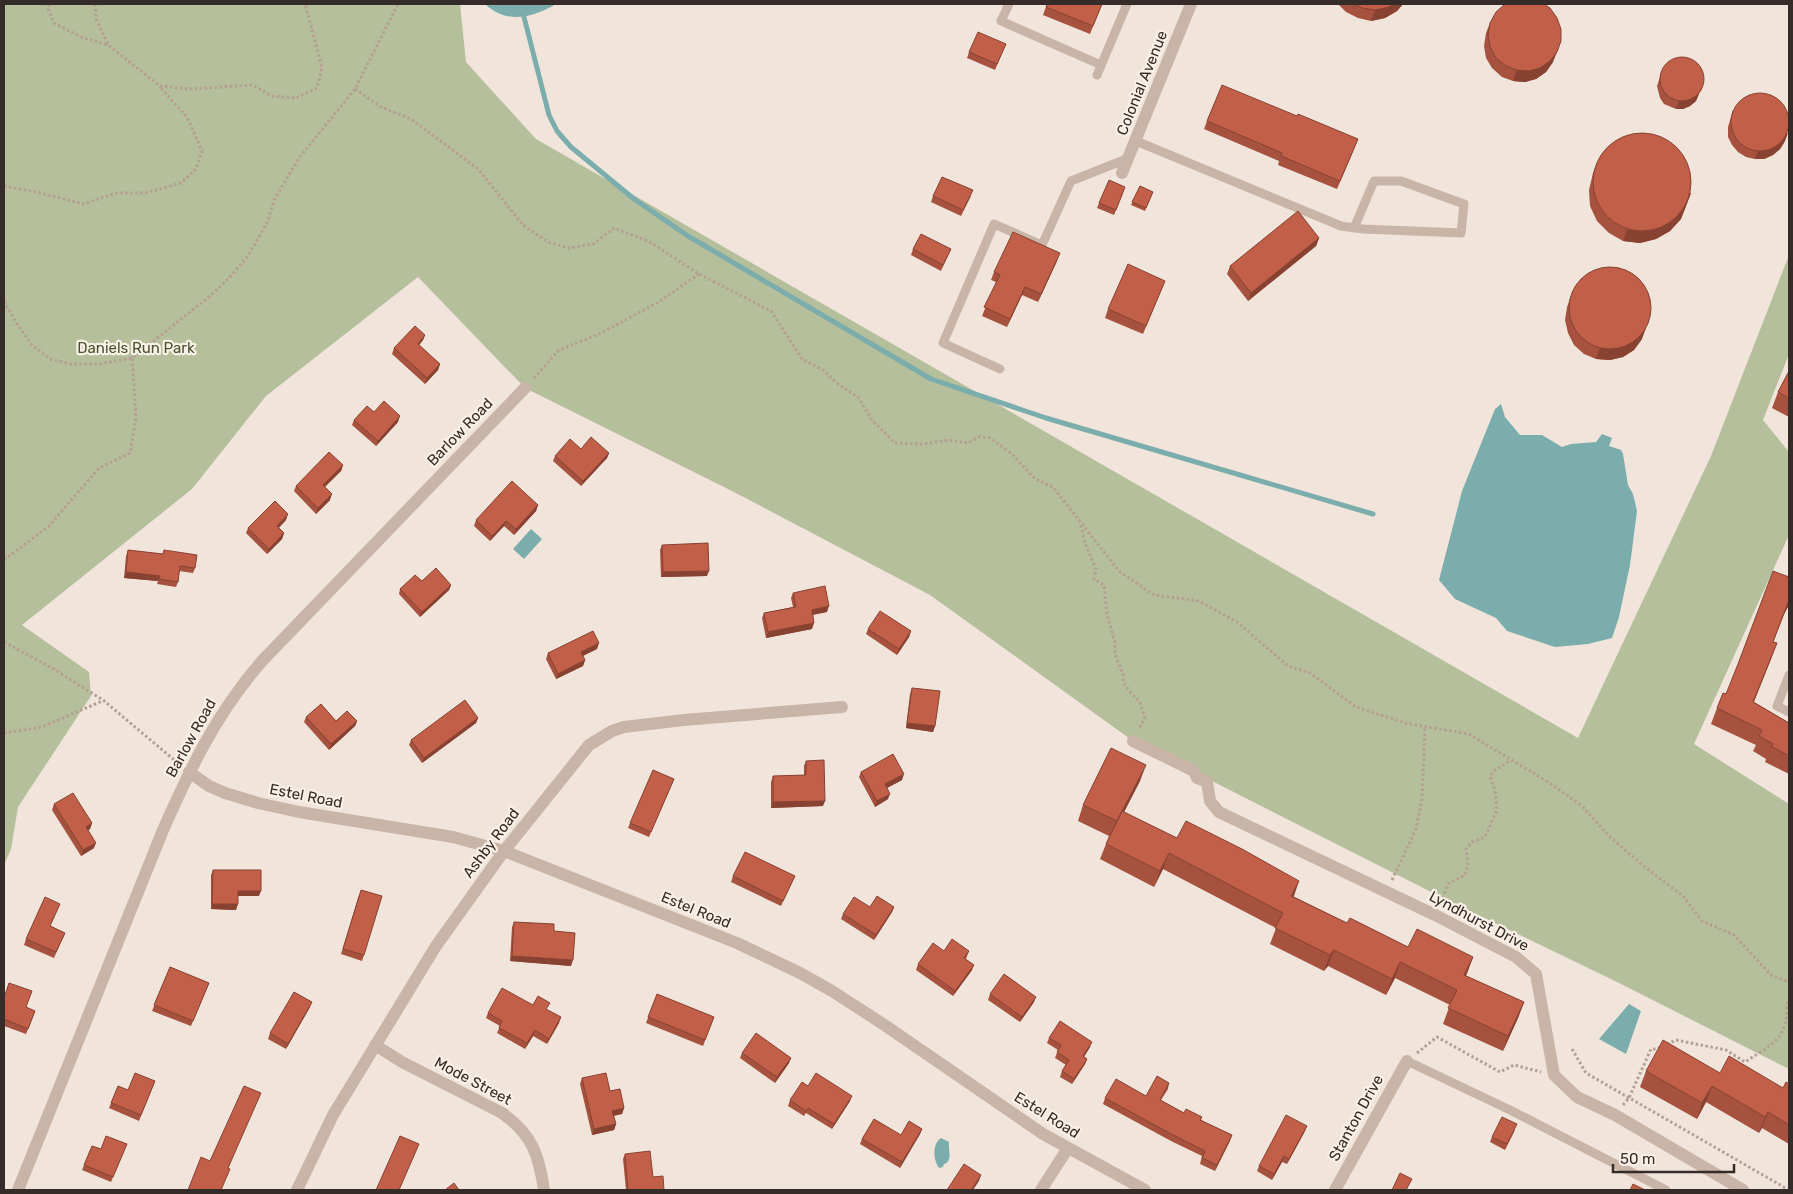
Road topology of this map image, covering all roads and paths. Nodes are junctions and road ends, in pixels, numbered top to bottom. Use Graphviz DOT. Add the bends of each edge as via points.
graph roads {
  1 [pos="48,4"];
  2 [pos="95,4"];
  3 [pos="305,4"];
  4 [pos="398,4"];
  5 [pos="1009,4"];
  6 [pos="1127,4"];
  7 [pos="1191,4"];
  8 [pos="108,45"];
  9 [pos="1101,65"];
  10 [pos="1097,75"];
  11 [pos="160,86"];
  12 [pos="355,89"];
  13 [pos="1136,140"];
  14 [pos="1129,158"];
  15 [pos="1122,174"];
  16 [pos="4,186"];
  17 [pos="1354,228"];
  18 [pos="699,274"];
  19 [pos="4,301"];
  20 [pos="132,358"];
  21 [pos="1000,369"];
  22 [pos="525,388"];
  23 [pos="1072,509"];
  24 [pos="4,560"];
  25 [pos="4,642"];
  26 [pos="1789,675"];
  27 [pos="103,700"];
  28 [pos="842,707"];
  29 [pos="1789,712"];
  30 [pos="1425,726"];
  31 [pos="4,733"];
  32 [pos="1133,741"];
  33 [pos="1510,760"];
  34 [pos="189,772"];
  35 [pos="504,851"];
  36 [pos="1386,892"];
  37 [pos="1437,916"];
  38 [pos="1789,982"];
  39 [pos="1789,1001"];
  40 [pos="375,1045"];
  41 [pos="1572,1049"];
  42 [pos="1406,1061"];
  43 [pos="1554,1075"];
  44 [pos="1629,1098"];
  45 [pos="1068,1148"];
  46 [pos="18,1190"];
  47 [pos="298,1190"];
  48 [pos="544,1190"];
  49 [pos="1041,1190"];
  50 [pos="1145,1190"];
  51 [pos="1335,1190"];
  52 [pos="1666,1190"];
  53 [pos="1743,1190"];
  54 [pos="1789,1190"];
  1 -- 8 [label="path" via="54,22 81,37"];
  2 -- 8 [label="path" via="96,19"];
  3 -- 11 [label="path" via="322,67 317,88 296,98 272,96 252,85 190,89"];
  4 -- 12 [label="path"];
  5 -- 9 [label="lane" via="1001,21"];
  6 -- 9 [label="lane"];
  7 -- 13 [label="street, Colonial Avenue"];
  8 -- 11 [label="path"];
  9 -- 10 [label="lane"];
  11 -- 16 [label="path" via="188,117 202,151 196,169 181,183 146,193 116,193 83,204"];
  12 -- 18 [label="path" via="381,107 411,118 478,169 523,225 548,242 569,248 593,244 614,228 650,242"];
  12 -- 20 [label="path" via="299,158 274,200 268,221 248,256 210,296"];
  13 -- 14 [label="street, Colonial Avenue"];
  13 -- 17 [label="lane" via="1341,226"];
  14 -- 15 [label="street, Colonial Avenue"];
  14 -- 21 [label="lane" via="1072,181 1042,244 994,224 943,343"];
  17 -- 17 [label="lane" via="1461,233 1464,204 1401,181 1374,181"];
  18 -- 22 [label="path" via="657,304 560,350"];
  18 -- 23 [label="path" via="771,311 802,359 823,370 858,397 872,420 895,443 923,444 948,440 968,443 979,437 990,438 1012,454 1035,479 1053,487"];
  19 -- 20 [label="path" via="30,344 50,358 71,364 99,364"];
  20 -- 24 [label="path" via="136,418 130,453 99,468 49,526"];
  22 -- 34 [label="street, Barlow Road" via="262,661 230,701"];
  23 -- 30 [label="path" via="1119,571 1154,595 1199,601 1237,622 1288,666 1310,673 1356,707"];
  23 -- 32 [label="path" via="1083,527 1085,543 1096,568 1094,579 1104,585 1107,614 1123,682 1140,702 1145,718"];
  25 -- 27 [label="path"];
  26 -- 29 [label="lane" via="1777,706"];
  27 -- 31 [label="path" via="42,727"];
  27 -- 34 [label="path"];
  28 -- 35 [label="street, Ashby Road" via="684,720 612,731 589,745 575,760"];
  30 -- 33 [label="path" via="1469,734"];
  30 -- 36 [label="path" via="1422,799 1416,829"];
  32 -- 36 [label="street, Lyndhurst Drive" via="1194,771 1206,782 1210,802 1219,812"];
  33 -- 37 [label="path" via="1490,776 1496,810 1485,837 1472,842 1466,849 1468,864 1465,875 1448,884"];
  33 -- 38 [label="path" via="1582,806 1608,835 1683,896 1702,921 1734,935 1771,975"];
  34 -- 35 [label="street, Estel Road" via="224,793 258,803 453,837"];
  34 -- 46 [label="street, Barlow Road"];
  35 -- 40 [label="street, Ashby Road" via="436,946"];
  35 -- 45 [label="street, Estel Road" via="737,943 800,972 883,1024 1042,1134"];
  36 -- 37 [label="street, Lyndhurst Drive"];
  37 -- 43 [label="street, Lyndhurst Drive" via="1516,957 1536,974"];
  39 -- 44 [label="path" via="1786,1024 1777,1041 1745,1062 1726,1050 1676,1040 1651,1049"];
  40 -- 47 [label="street, Ashby Road" via="333,1115"];
  40 -- 48 [label="street, Mode Street" via="516,1123 537,1155"];
  41 -- 44 [label="path" via="1586,1074"];
  42 -- 43 [label="path" via="1437,1037 1500,1072 1514,1066"];
  42 -- 51 [label="street, Stanton Drive"];
  42 -- 52 [label="lane"];
  43 -- 53 [label="street" via="1576,1097 1615,1115"];
  44 -- 54 [label="path"];
  45 -- 49 [label="street"];
  45 -- 50 [label="street, Estel Road"];
}
